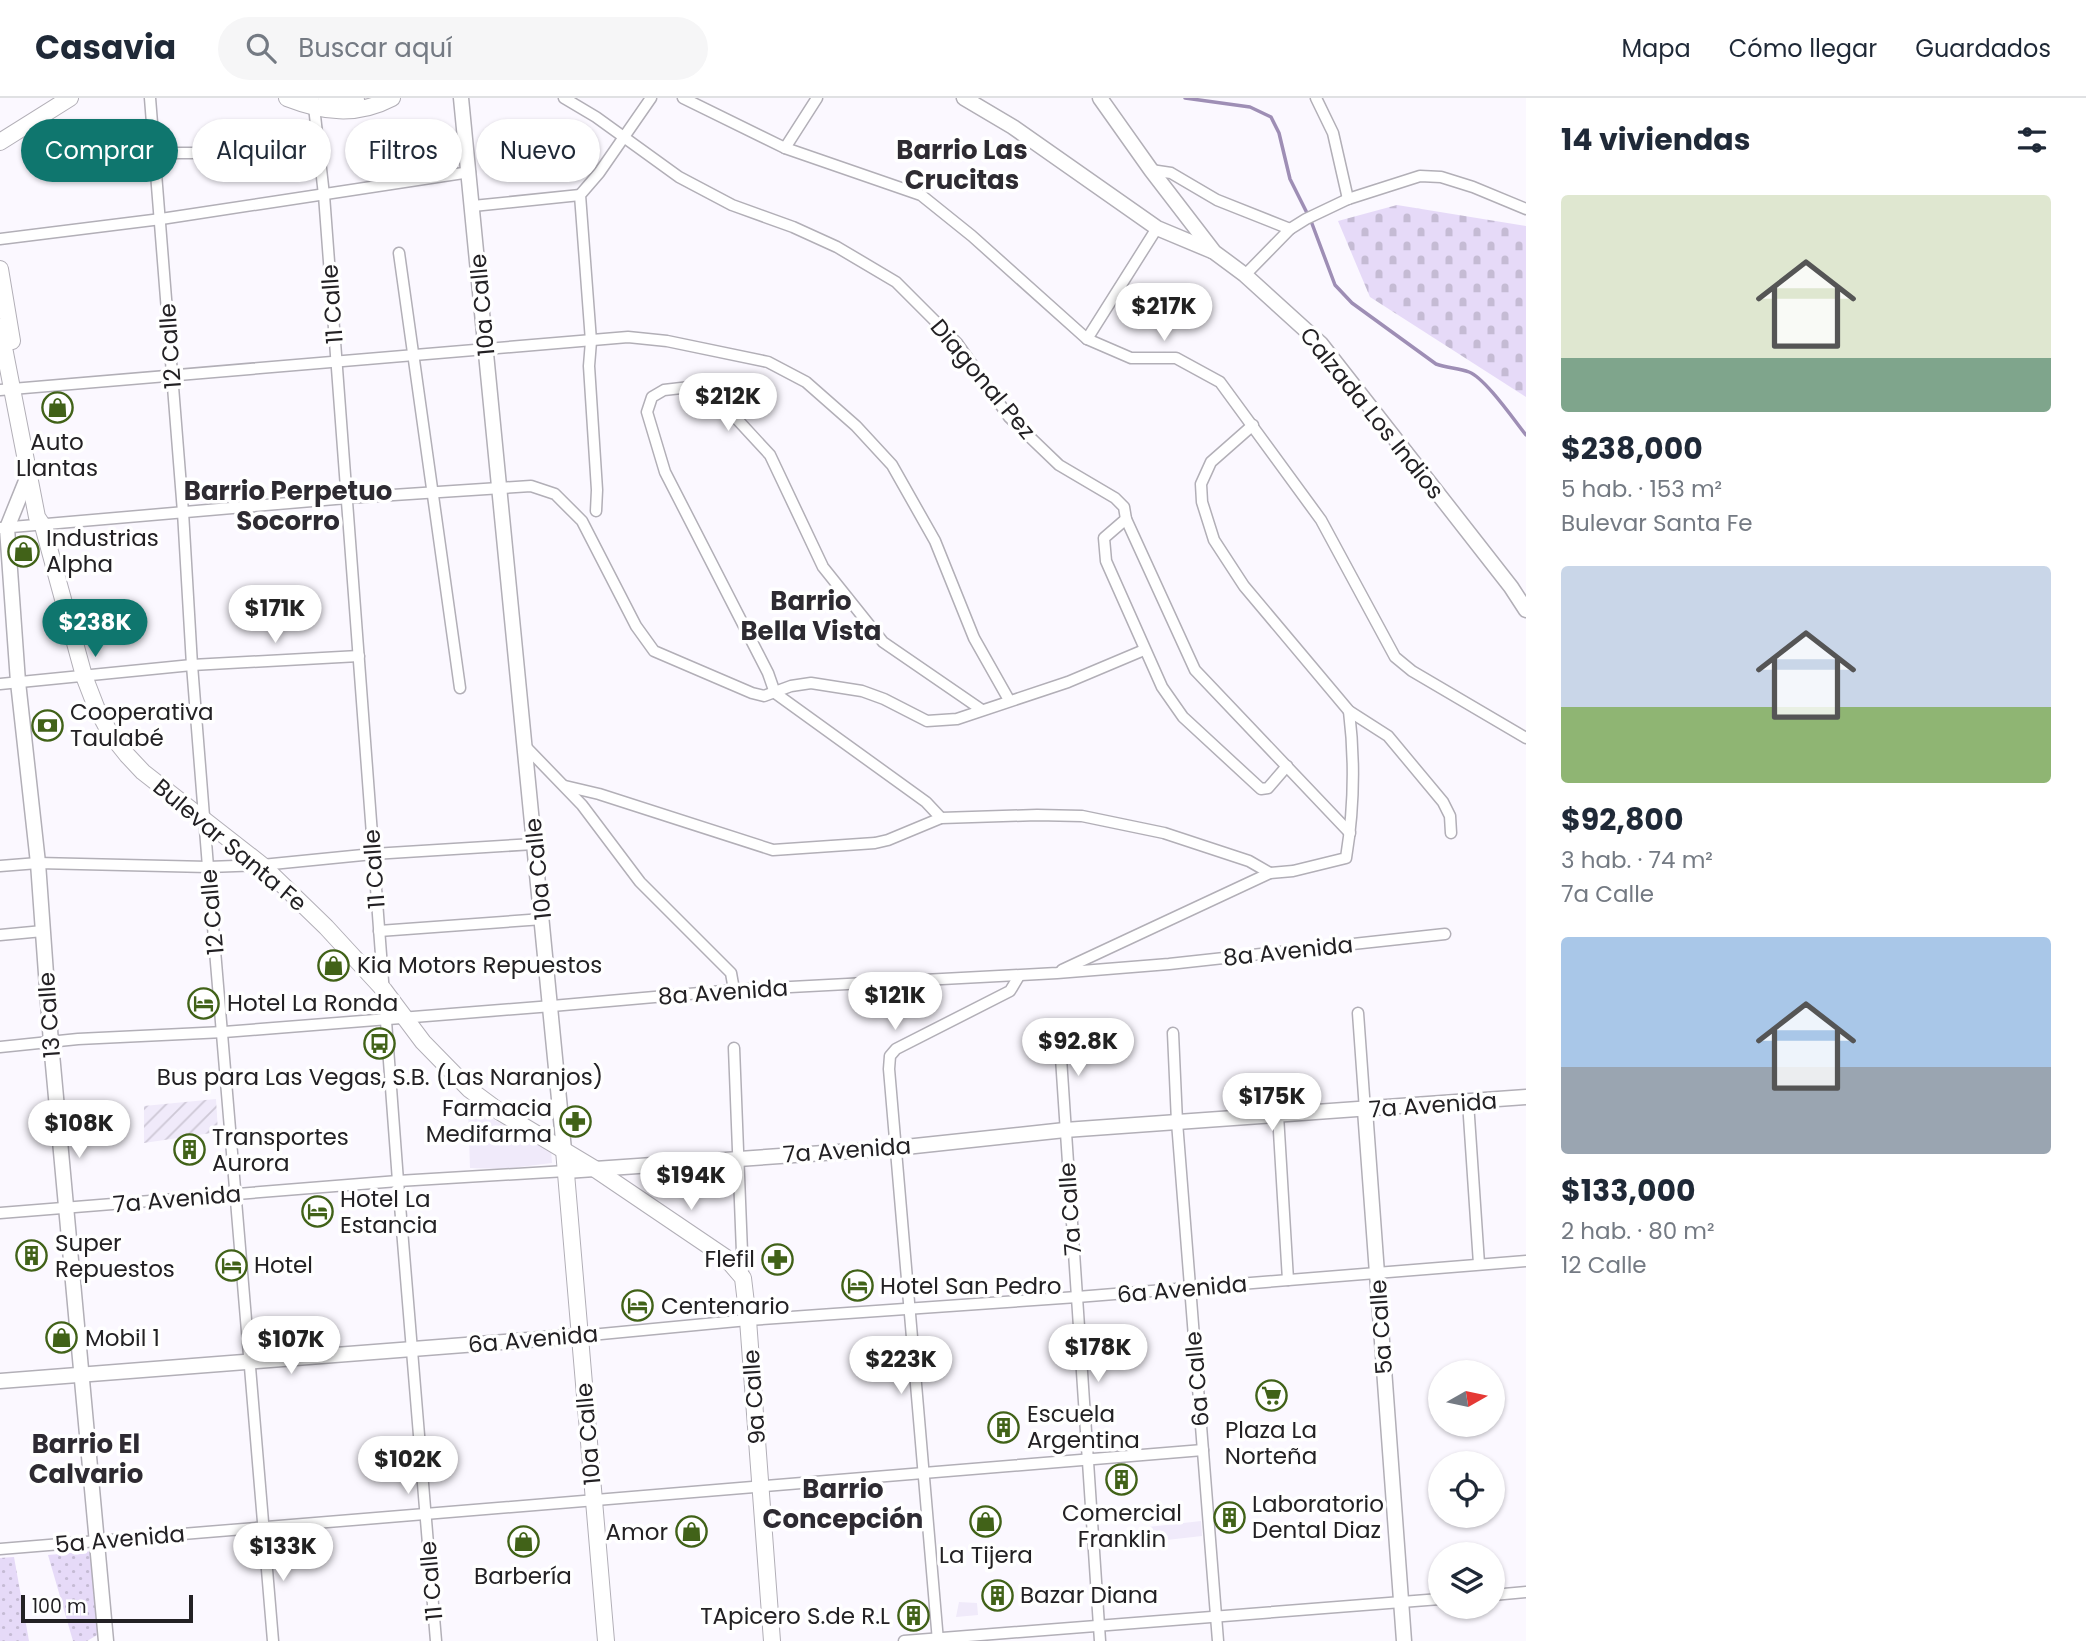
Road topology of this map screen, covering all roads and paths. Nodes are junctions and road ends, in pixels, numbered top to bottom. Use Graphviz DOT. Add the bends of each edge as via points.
graph roads {
  1 [pos="53,98"];
  2 [pos="70,98"];
  3 [pos="150,98"];
  4 [pos="287,98"];
  5 [pos="366,98"];
  6 [pos="392,98"];
  7 [pos="461,98"];
  8 [pos="564,98"];
  9 [pos="651,98"];
  10 [pos="684,98"];
  11 [pos="817,98"];
  12 [pos="965,98"];
  13 [pos="1100,98"];
  14 [pos="1316,98"];
  15 [pos="318,102"];
  16 [pos="152,119"];
  17 [pos="0,132"];
  18 [pos="624,138"];
  19 [pos="0,142"];
  20 [pos="785,148"];
  21 [pos="1151,170"];
  22 [pos="470,172"];
  23 [pos="158,182"];
  24 [pos="322,182"];
  25 [pos="324,195"];
  26 [pos="580,195"];
  27 [pos="1348,199"];
  28 [pos="473,206"];
  29 [pos="1526,209"];
  30 [pos="161,219"];
  31 [pos="1157,228"];
  32 [pos="1290,229"];
  33 [pos="0,239"];
  34 [pos="1214,252"];
  35 [pos="399,253"];
  36 [pos="0,269"];
  37 [pos="1245,275"];
  38 [pos="3,332"];
  39 [pos="1087,338"];
  40 [pos="591,341"];
  41 [pos="487,349"];
  42 [pos="415,356"];
  43 [pos="336,362"];
  44 [pos="173,376"];
  45 [pos="11,389"];
  46 [pos="1253,425"];
  47 [pos="27,476"];
  48 [pos="500,487"];
  49 [pos="433,491"];
  50 [pos="347,498"];
  51 [pos="596,511"];
  52 [pos="183,512"];
  53 [pos="1126,519"];
  54 [pos="43,526"];
  55 [pos="4,528"];
  56 [pos="1526,610"];
  57 [pos="1143,650"];
  58 [pos="359,656"];
  59 [pos="192,665"];
  60 [pos="85,676"];
  61 [pos="18,682"];
  62 [pos="0,684"];
  63 [pos="460,688"];
  64 [pos="775,693"];
  65 [pos="1009,700"];
  66 [pos="982,710"];
  67 [pos="1349,711"];
  68 [pos="1526,738"];
  69 [pos="524,745"];
  70 [pos="1287,766"];
  71 [pos="565,786"];
  72 [pos="941,818"];
  73 [pos="205,822"];
  74 [pos="1350,833"];
  75 [pos="1451,833"];
  76 [pos="534,844"];
  77 [pos="373,853"];
  78 [pos="38,863"];
  79 [pos="0,866"];
  80 [pos="262,866"];
  81 [pos="208,867"];
  82 [pos="1270,873"];
  83 [pos="543,919"];
  84 [pos="43,931"];
  85 [pos="379,931"];
  86 [pos="1445,934"];
  87 [pos="0,935"];
  88 [pos="1056,973"];
  89 [pos="1019,976"];
  90 [pos="384,990"];
  91 [pos="734,990"];
  92 [pos="552,1006"];
  93 [pos="1358,1013"];
  94 [pos="404,1017"];
  95 [pos="387,1018"];
  96 [pos="1059,1028"];
  97 [pos="224,1032"];
  98 [pos="1173,1033"];
  99 [pos="51,1043"];
  100 [pos="0,1047"];
  101 [pos="734,1048"];
  102 [pos="1526,1097"];
  103 [pos="1468,1102"];
  104 [pos="1365,1110"];
  105 [pos="1278,1115"];
  106 [pos="1177,1122"];
  107 [pos="1065,1130"];
  108 [pos="896,1148"];
  109 [pos="564,1150"];
  110 [pos="739,1157"];
  111 [pos="595,1169"];
  112 [pos="566,1171"];
  113 [pos="398,1181"];
  114 [pos="236,1194"];
  115 [pos="66,1208"];
  116 [pos="0,1213"];
  117 [pos="1526,1261"];
  118 [pos="1479,1265"];
  119 [pos="1377,1273"];
  120 [pos="743,1278"];
  121 [pos="1288,1280"];
  122 [pos="1189,1288"];
  123 [pos="1077,1297"];
  124 [pos="910,1310"];
  125 [pos="748,1320"];
  126 [pos="580,1336"];
  127 [pos="413,1349"];
  128 [pos="249,1361"];
  129 [pos="81,1374"];
  130 [pos="0,1381"];
  131 [pos="1203,1450"];
  132 [pos="1088,1460"];
  133 [pos="923,1473"];
  134 [pos="761,1486"];
  135 [pos="594,1500"];
  136 [pos="426,1514"];
  137 [pos="262,1527"];
  138 [pos="96,1541"];
  139 [pos="0,1549"];
  140 [pos="1526,1592"];
  141 [pos="1505,1594"];
  142 [pos="1428,1600"];
  143 [pos="1401,1602"];
  144 [pos="1216,1616"];
  145 [pos="1099,1627"];
  146 [pos="938,1639"];
  147 [pos="106,1641"];
  148 [pos="273,1641"];
  149 [pos="436,1641"];
  150 [pos="606,1641"];
  151 [pos="772,1641"];
  152 [pos="904,1641"];
  153 [pos="1100,1641"];
  154 [pos="1218,1641"];
  155 [pos="1404,1641"];
  1 -- 17 [label="main road"];
  2 -- 19 [label="main road"];
  3 -- 16 [label="street, 12 Calle"];
  4 -- 15 [label="main road"];
  5 -- 15 [label="main road"];
  6 -- 15 [label="main road" via="345,111"];
  7 -- 22 [label="street, 10a Calle"];
  8 -- 18 [label="street, Diagonal Pez"];
  9 -- 18 [label="street"];
  10 -- 20 [label="street"];
  11 -- 20 [label="street"];
  12 -- 31 [label="street" via="1085,175"];
  13 -- 21 [label="street, Calzada Los Indios"];
  14 -- 27 [label="street" via="1333,133"];
  18 -- 26 [label="street"];
  18 -- 53 [label="street, Diagonal Pez" via="679,177 722,200 793,226 896,282 957,343 1009,417 1059,465 1115,498 1124,507"];
  20 -- 39 [label="street" via="921,195"];
  21 -- 32 [label="street" via="1171,173 1217,200"];
  21 -- 34 [label="street, Calzada Los Indios"];
  22 -- 25 [label="street"];
  22 -- 28 [label="street, 10a Calle"];
  23 -- 30 [label="street, 12 Calle"];
  24 -- 25 [label="street, 11 Calle"];
  25 -- 30 [label="street"];
  25 -- 43 [label="street, 11 Calle"];
  26 -- 28 [label="street"];
  26 -- 40 [label="street"];
  27 -- 29 [label="street" via="1420,176 1441,177"];
  27 -- 32 [label="street"];
  28 -- 41 [label="street, 10a Calle"];
  30 -- 33 [label="street"];
  30 -- 44 [label="street, 12 Calle"];
  31 -- 34 [label="street"];
  31 -- 39 [label="street"];
  32 -- 37 [label="street"];
  34 -- 37 [label="street, Calzada Los Indios"];
  35 -- 42 [label="street"];
  36 -- 38 [label="main road, Bulevar Santa Fe"];
  37 -- 56 [label="street, Calzada Los Indios" via="1321,344"];
  38 -- 45 [label="main road, Bulevar Santa Fe"];
  38 -- 45 [label="main road, Bulevar Santa Fe"];
  39 -- 46 [label="street" via="1131,358 1176,358 1195,367 1220,382"];
  40 -- 41 [label="street"];
  40 -- 51 [label="street"];
  40 -- 65 [label="street" via="628,337 702,347 768,362 806,382 892,465 935,541 974,638"];
  41 -- 42 [label="street"];
  41 -- 48 [label="street, 10a Calle"];
  42 -- 43 [label="street"];
  42 -- 49 [label="street"];
  43 -- 44 [label="street"];
  43 -- 50 [label="street, 11 Calle"];
  44 -- 45 [label="street"];
  44 -- 52 [label="street, 12 Calle"];
  45 -- 47 [label="main road, Bulevar Santa Fe"];
  45 -- 54 [label="main road, Bulevar Santa Fe" via="44,514"];
  46 -- 67 [label="street" via="1211,462 1201,484 1214,540 1244,586"];
  46 -- 68 [label="street" via="1321,520 1395,657"];
  47 -- 54 [label="main road, Bulevar Santa Fe"];
  47 -- 55 [label="street, 13 Calle"];
  48 -- 49 [label="street"];
  48 -- 64 [label="street" via="542,488 582,521 636,626 654,651 752,693"];
  48 -- 69 [label="street, 10a Calle"];
  49 -- 50 [label="street"];
  49 -- 63 [label="street"];
  50 -- 52 [label="street"];
  50 -- 58 [label="street, 11 Calle"];
  52 -- 54 [label="street"];
  52 -- 59 [label="street, 12 Calle"];
  53 -- 57 [label="street" via="1103,543"];
  53 -- 70 [label="street, Diagonal Pez" via="1195,670"];
  54 -- 55 [label="street"];
  54 -- 60 [label="main road, Bulevar Santa Fe"];
  55 -- 61 [label="street, 13 Calle"];
  57 -- 65 [label="street" via="1068,682"];
  57 -- 70 [label="street" via="1161,687 1183,717 1261,789 1268,788"];
  58 -- 59 [label="street"];
  58 -- 77 [label="street, 11 Calle"];
  59 -- 60 [label="street"];
  59 -- 73 [label="street, 12 Calle"];
  60 -- 61 [label="street"];
  60 -- 73 [label="main road, Bulevar Santa Fe" via="96,707 127,755"];
  61 -- 62 [label="street"];
  61 -- 78 [label="street, 13 Calle"];
  64 -- 66 [label="street" via="801,684 846,688 935,722"];
  64 -- 66 [label="street" via="665,471 647,412 652,397 664,390 690,387 711,393 723,404 770,455 823,567 883,642"];
  64 -- 72 [label="street" via="926,802"];
  65 -- 66 [label="street"];
  67 -- 74 [label="street" via="1354,758"];
  67 -- 75 [label="street" via="1388,736 1443,802"];
  69 -- 71 [label="street"];
  69 -- 76 [label="street, 10a Calle"];
  70 -- 74 [label="street, Diagonal Pez"];
  71 -- 72 [label="street" via="778,851 874,843"];
  71 -- 91 [label="street" via="640,882 731,973"];
  72 -- 82 [label="street" via="1061,815 1110,820 1249,861"];
  73 -- 80 [label="main road, Bulevar Santa Fe"];
  73 -- 81 [label="street, 12 Calle"];
  74 -- 82 [label="street" via="1346,858"];
  76 -- 77 [label="street"];
  76 -- 83 [label="street, 10a Calle"];
  77 -- 80 [label="street"];
  77 -- 85 [label="street, 11 Calle"];
  78 -- 79 [label="street"];
  78 -- 81 [label="street"];
  78 -- 84 [label="street, 13 Calle"];
  80 -- 81 [label="street"];
  80 -- 90 [label="main road, Bulevar Santa Fe"];
  81 -- 97 [label="street, 12 Calle"];
  82 -- 88 [label="street"];
  83 -- 85 [label="street"];
  83 -- 92 [label="street, 10a Calle"];
  84 -- 87 [label="street"];
  84 -- 99 [label="street, 13 Calle"];
  85 -- 90 [label="street, 11 Calle"];
  86 -- 88 [label="street, 8a Avenida"];
  88 -- 89 [label="street, 8a Avenida"];
  89 -- 91 [label="street, 8a Avenida"];
  89 -- 108 [label="street" via="1010,991 890,1056"];
  90 -- 94 [label="main road, Bulevar Santa Fe"];
  90 -- 95 [label="street, 11 Calle"];
  91 -- 92 [label="street, 8a Avenida"];
  92 -- 94 [label="street, 8a Avenida"];
  92 -- 109 [label="street, 10a Calle"];
  93 -- 104 [label="street, 5a Calle"];
  94 -- 95 [label="street, 8a Avenida"];
  94 -- 109 [label="main road, Bulevar Santa Fe" via="469,1089"];
  95 -- 97 [label="street, 8a Avenida"];
  95 -- 113 [label="street, 11 Calle"];
  96 -- 107 [label="street, 7a Calle"];
  97 -- 99 [label="street, 8a Avenida"];
  97 -- 114 [label="street, 12 Calle"];
  98 -- 106 [label="street, 6a Calle"];
  99 -- 100 [label="street, 8a Avenida"];
  99 -- 115 [label="street, 13 Calle"];
  101 -- 110 [label="street"];
  102 -- 103 [label="street, 7a Avenida"];
  103 -- 104 [label="street, 7a Avenida"];
  103 -- 118 [label="street"];
  104 -- 105 [label="street, 7a Avenida"];
  104 -- 119 [label="street, 5a Calle"];
  105 -- 106 [label="street, 7a Avenida"];
  105 -- 121 [label="street"];
  106 -- 107 [label="street, 7a Avenida"];
  106 -- 122 [label="street, 6a Calle"];
  107 -- 108 [label="street, 7a Avenida"];
  107 -- 123 [label="street, 7a Calle"];
  108 -- 110 [label="street, 7a Avenida"];
  108 -- 124 [label="street"];
  109 -- 111 [label="main road, Bulevar Santa Fe"];
  109 -- 112 [label="main road, 10a Calle"];
  110 -- 111 [label="street, 7a Avenida"];
  110 -- 120 [label="street"];
  111 -- 112 [label="street, 7a Avenida"];
  111 -- 120 [label="main road, Bulevar Santa Fe" via="725,1257"];
  112 -- 113 [label="street, 7a Avenida"];
  112 -- 126 [label="main road, 10a Calle"];
  113 -- 114 [label="street, 7a Avenida"];
  113 -- 127 [label="street, 11 Calle"];
  114 -- 115 [label="street, 7a Avenida"];
  114 -- 128 [label="street, 12 Calle"];
  115 -- 116 [label="street, 7a Avenida"];
  115 -- 129 [label="street, 13 Calle"];
  117 -- 118 [label="street, 6a Avenida"];
  118 -- 119 [label="street, 6a Avenida"];
  119 -- 121 [label="street, 6a Avenida"];
  119 -- 143 [label="street, 5a Calle"];
  120 -- 125 [label="main road"];
  121 -- 122 [label="street, 6a Avenida"];
  122 -- 123 [label="street, 6a Avenida"];
  122 -- 131 [label="street, 6a Calle"];
  123 -- 124 [label="street, 6a Avenida"];
  123 -- 132 [label="street, 7a Calle"];
  124 -- 125 [label="street, 6a Avenida"];
  124 -- 133 [label="street"];
  125 -- 126 [label="street, 6a Avenida"];
  125 -- 134 [label="main road, 9a Calle"];
  126 -- 127 [label="street, 6a Avenida"];
  126 -- 135 [label="main road, 10a Calle"];
  127 -- 128 [label="street, 6a Avenida"];
  127 -- 136 [label="street, 11 Calle"];
  128 -- 129 [label="street, 6a Avenida"];
  128 -- 137 [label="street, 12 Calle"];
  129 -- 130 [label="street, 6a Avenida"];
  129 -- 138 [label="street, 13 Calle"];
  131 -- 132 [label="street, 5a Avenida"];
  131 -- 144 [label="street, 6a Calle"];
  132 -- 133 [label="street, 5a Avenida"];
  132 -- 145 [label="street, 7a Calle"];
  133 -- 134 [label="street, 5a Avenida"];
  133 -- 146 [label="street"];
  134 -- 135 [label="street, 5a Avenida"];
  134 -- 151 [label="main road, 9a Calle"];
  135 -- 136 [label="street, 5a Avenida"];
  135 -- 150 [label="main road, 10a Calle"];
  136 -- 137 [label="street, 5a Avenida"];
  136 -- 149 [label="street, 11 Calle"];
  137 -- 138 [label="street, 5a Avenida"];
  137 -- 148 [label="street, 12 Calle"];
  138 -- 139 [label="street, 5a Avenida"];
  138 -- 147 [label="street, 13 Calle"];
  140 -- 141 [label="street"];
  142 -- 143 [label="street"];
  143 -- 144 [label="street"];
  143 -- 155 [label="street, 5a Calle"];
  144 -- 145 [label="street"];
  144 -- 154 [label="street, 6a Calle"];
  145 -- 146 [label="street"];
  145 -- 153 [label="street, 7a Calle"];
  146 -- 152 [label="street"];
}
